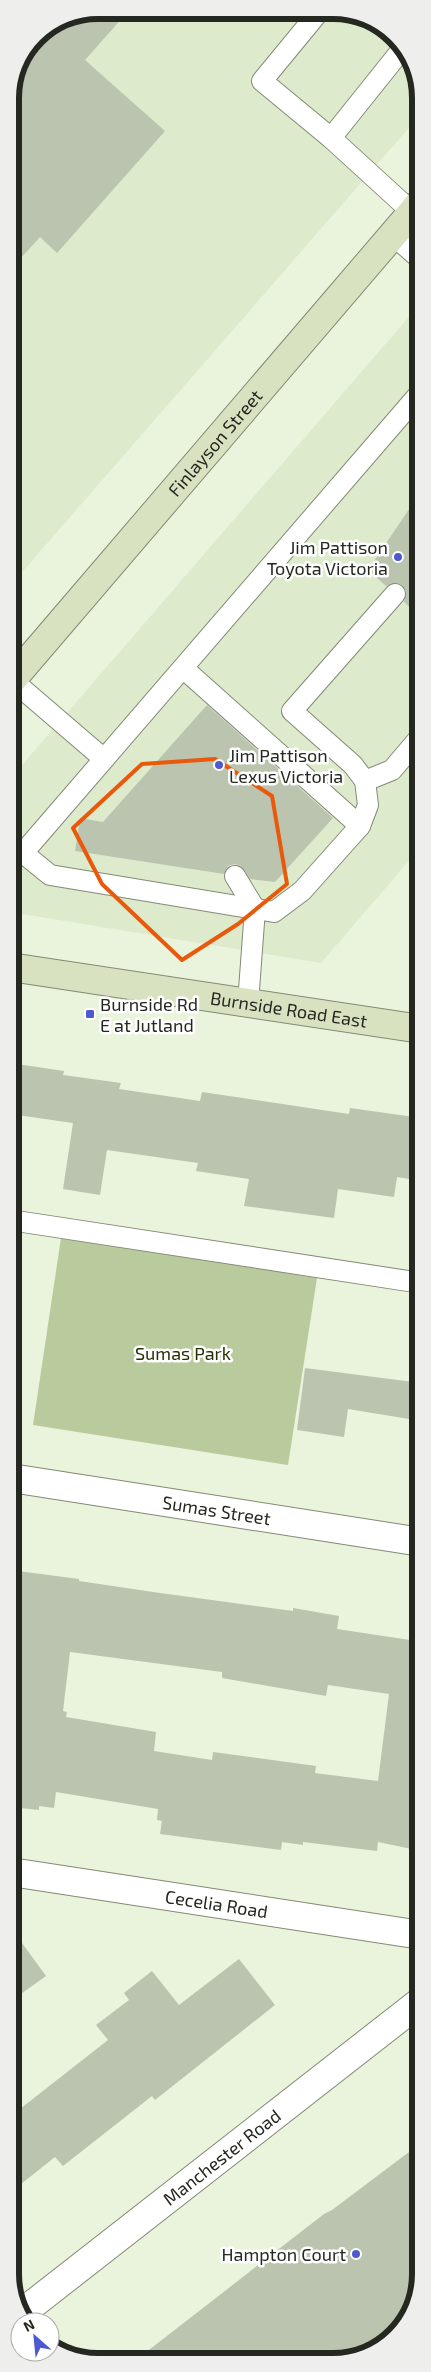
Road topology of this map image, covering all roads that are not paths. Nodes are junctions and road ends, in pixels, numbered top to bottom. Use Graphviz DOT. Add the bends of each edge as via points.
graph roads {
  1 [pos="313,19"];
  2 [pos="399,54"];
  3 [pos="331,138"];
  4 [pos="412,205"];
  5 [pos="412,213"];
  6 [pos="393,236"];
  7 [pos="412,252"];
  8 [pos="412,403"];
  9 [pos="395,594"];
  10 [pos="183,668"];
  11 [pos="19,672"];
  12 [pos="19,688"];
  13 [pos="412,747"];
  14 [pos="104,759"];
  15 [pos="365,780"];
  16 [pos="360,826"];
  17 [pos="235,876"];
  18 [pos="255,909"];
  19 [pos="19,968"];
  20 [pos="248,1003"];
  21 [pos="412,1029"];
  22 [pos="19,1221"];
  23 [pos="412,1282"];
  24 [pos="19,1479"];
  25 [pos="412,1541"];
  26 [pos="19,1873"];
  27 [pos="412,1934"];
  28 [pos="412,2008"];
  29 [pos="27,2309"];
  1 -- 3 [label="lane" via="262,81"];
  2 -- 3 [label="lane"];
  3 -- 4 [label="lane"];
  5 -- 6 [label="main road, Finlayson Street"];
  6 -- 7 [label="lane"];
  6 -- 11 [label="main road, Finlayson Street"];
  8 -- 10 [label="lane"];
  9 -- 15 [label="lane" via="292,712 353,765"];
  10 -- 14 [label="lane"];
  10 -- 16 [label="lane"];
  12 -- 14 [label="lane"];
  13 -- 15 [label="lane" via="392,770"];
  14 -- 18 [label="lane" via="23,852 50,875"];
  15 -- 16 [label="lane" via="368,805"];
  16 -- 18 [label="lane" via="302,891 274,912"];
  17 -- 18 [label="lane"];
  18 -- 20 [label="lane"];
  19 -- 20 [label="main road, Burnside Road East"];
  20 -- 21 [label="main road, Burnside Road East"];
  22 -- 23 [label="lane"];
  24 -- 25 [label="street, Sumas Street"];
  26 -- 27 [label="street, Cecelia Road"];
  28 -- 29 [label="street, Manchester Road"];
}
